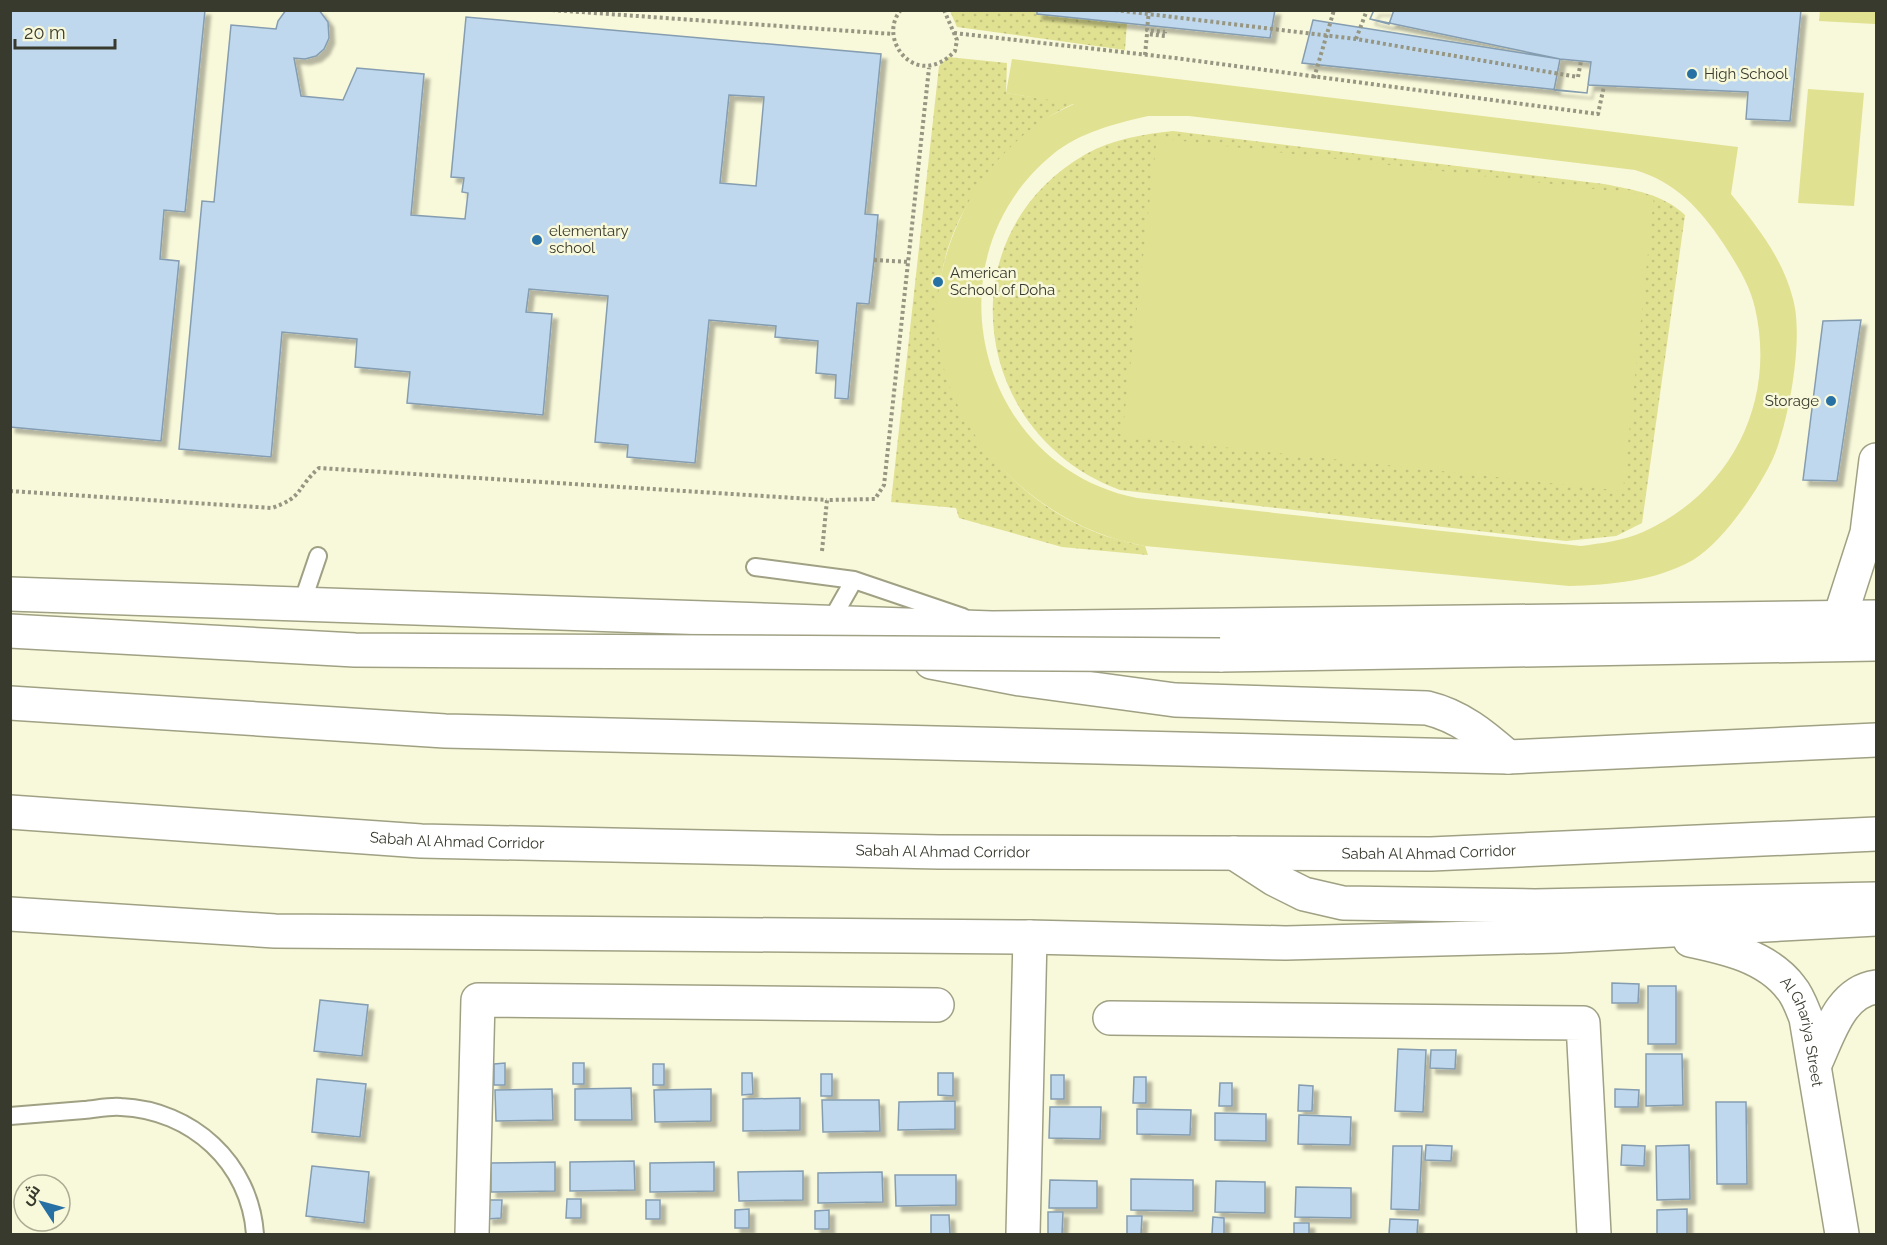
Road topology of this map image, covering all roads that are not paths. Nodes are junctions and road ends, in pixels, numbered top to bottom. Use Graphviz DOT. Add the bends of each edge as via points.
graph roads {
  1 [pos="1876,460"];
  2 [pos="1872,538"];
  3 [pos="318,556"];
  4 [pos="755,567"];
  5 [pos="854,580"];
  6 [pos="10,594"];
  7 [pos="301,606"];
  8 [pos="1840,617"];
  9 [pos="1876,617"];
  10 [pos="776,622"];
  11 [pos="829,624"];
  12 [pos="992,628"];
  13 [pos="10,631"];
  14 [pos="1876,644"];
  15 [pos="10,703"];
  16 [pos="1876,740"];
  17 [pos="1508,756"];
  18 [pos="10,812"];
  19 [pos="1876,834"];
  20 [pos="1234,853"];
  21 [pos="1876,899"];
  22 [pos="10,914"];
  23 [pos="1876,919"];
  24 [pos="1644,932"];
  25 [pos="1030,936"];
  26 [pos="1876,987"];
  27 [pos="937,1005"];
  28 [pos="1110,1018"];
  29 [pos="1815,1064"];
  30 [pos="10,1116"];
  31 [pos="255,1234"];
  32 [pos="472,1234"];
  33 [pos="1023,1234"];
  34 [pos="1594,1234"];
  35 [pos="1842,1234"];
  1 -- 2 [label="main road"];
  2 -- 8 [label="main road"];
  3 -- 7 [label="lane"];
  4 -- 5 [label="lane"];
  5 -- 11 [label="lane"];
  5 -- 12 [label="lane"];
  6 -- 7 [label="main road"];
  7 -- 10 [label="main road"];
  8 -- 9 [label="main road"];
  8 -- 12 [label="main road"];
  10 -- 11 [label="main road"];
  10 -- 17 [label="main road" via="796,634 822,641 1020,679 1117,693 1244,703 1427,708 1461,720"];
  11 -- 12 [label="main road"];
  13 -- 14 [label="main road, bridge" via="355,650 1220,655"];
  15 -- 17 [label="main road" via="445,731"];
  16 -- 17 [label="main road"];
  18 -- 20 [label="main road, Sabah Al Ahmad Corridor" via="421,841 939,852"];
  19 -- 20 [label="main road, Sabah Al Ahmad Corridor" via="1431,854"];
  20 -- 21 [label="main road" via="1304,894 1343,903 1535,906"];
  22 -- 25 [label="main road" via="275,931"];
  23 -- 24 [label="main road"];
  24 -- 25 [label="main road" via="1286,943"];
  24 -- 29 [label="main road, Al Ghariya Street" via="1731,948 1766,967 1791,987 1806,1018"];
  25 -- 33 [label="main road"];
  26 -- 29 [label="main road" via="1850,997"];
  27 -- 32 [label="main road" via="478,1000"];
  28 -- 34 [label="main road" via="1583,1023"];
  29 -- 35 [label="main road, Al Ghariya Street"];
  30 -- 31 [label="lane" via="119,1107 150,1110 180,1121 206,1138 228,1160 244,1187"];
}
